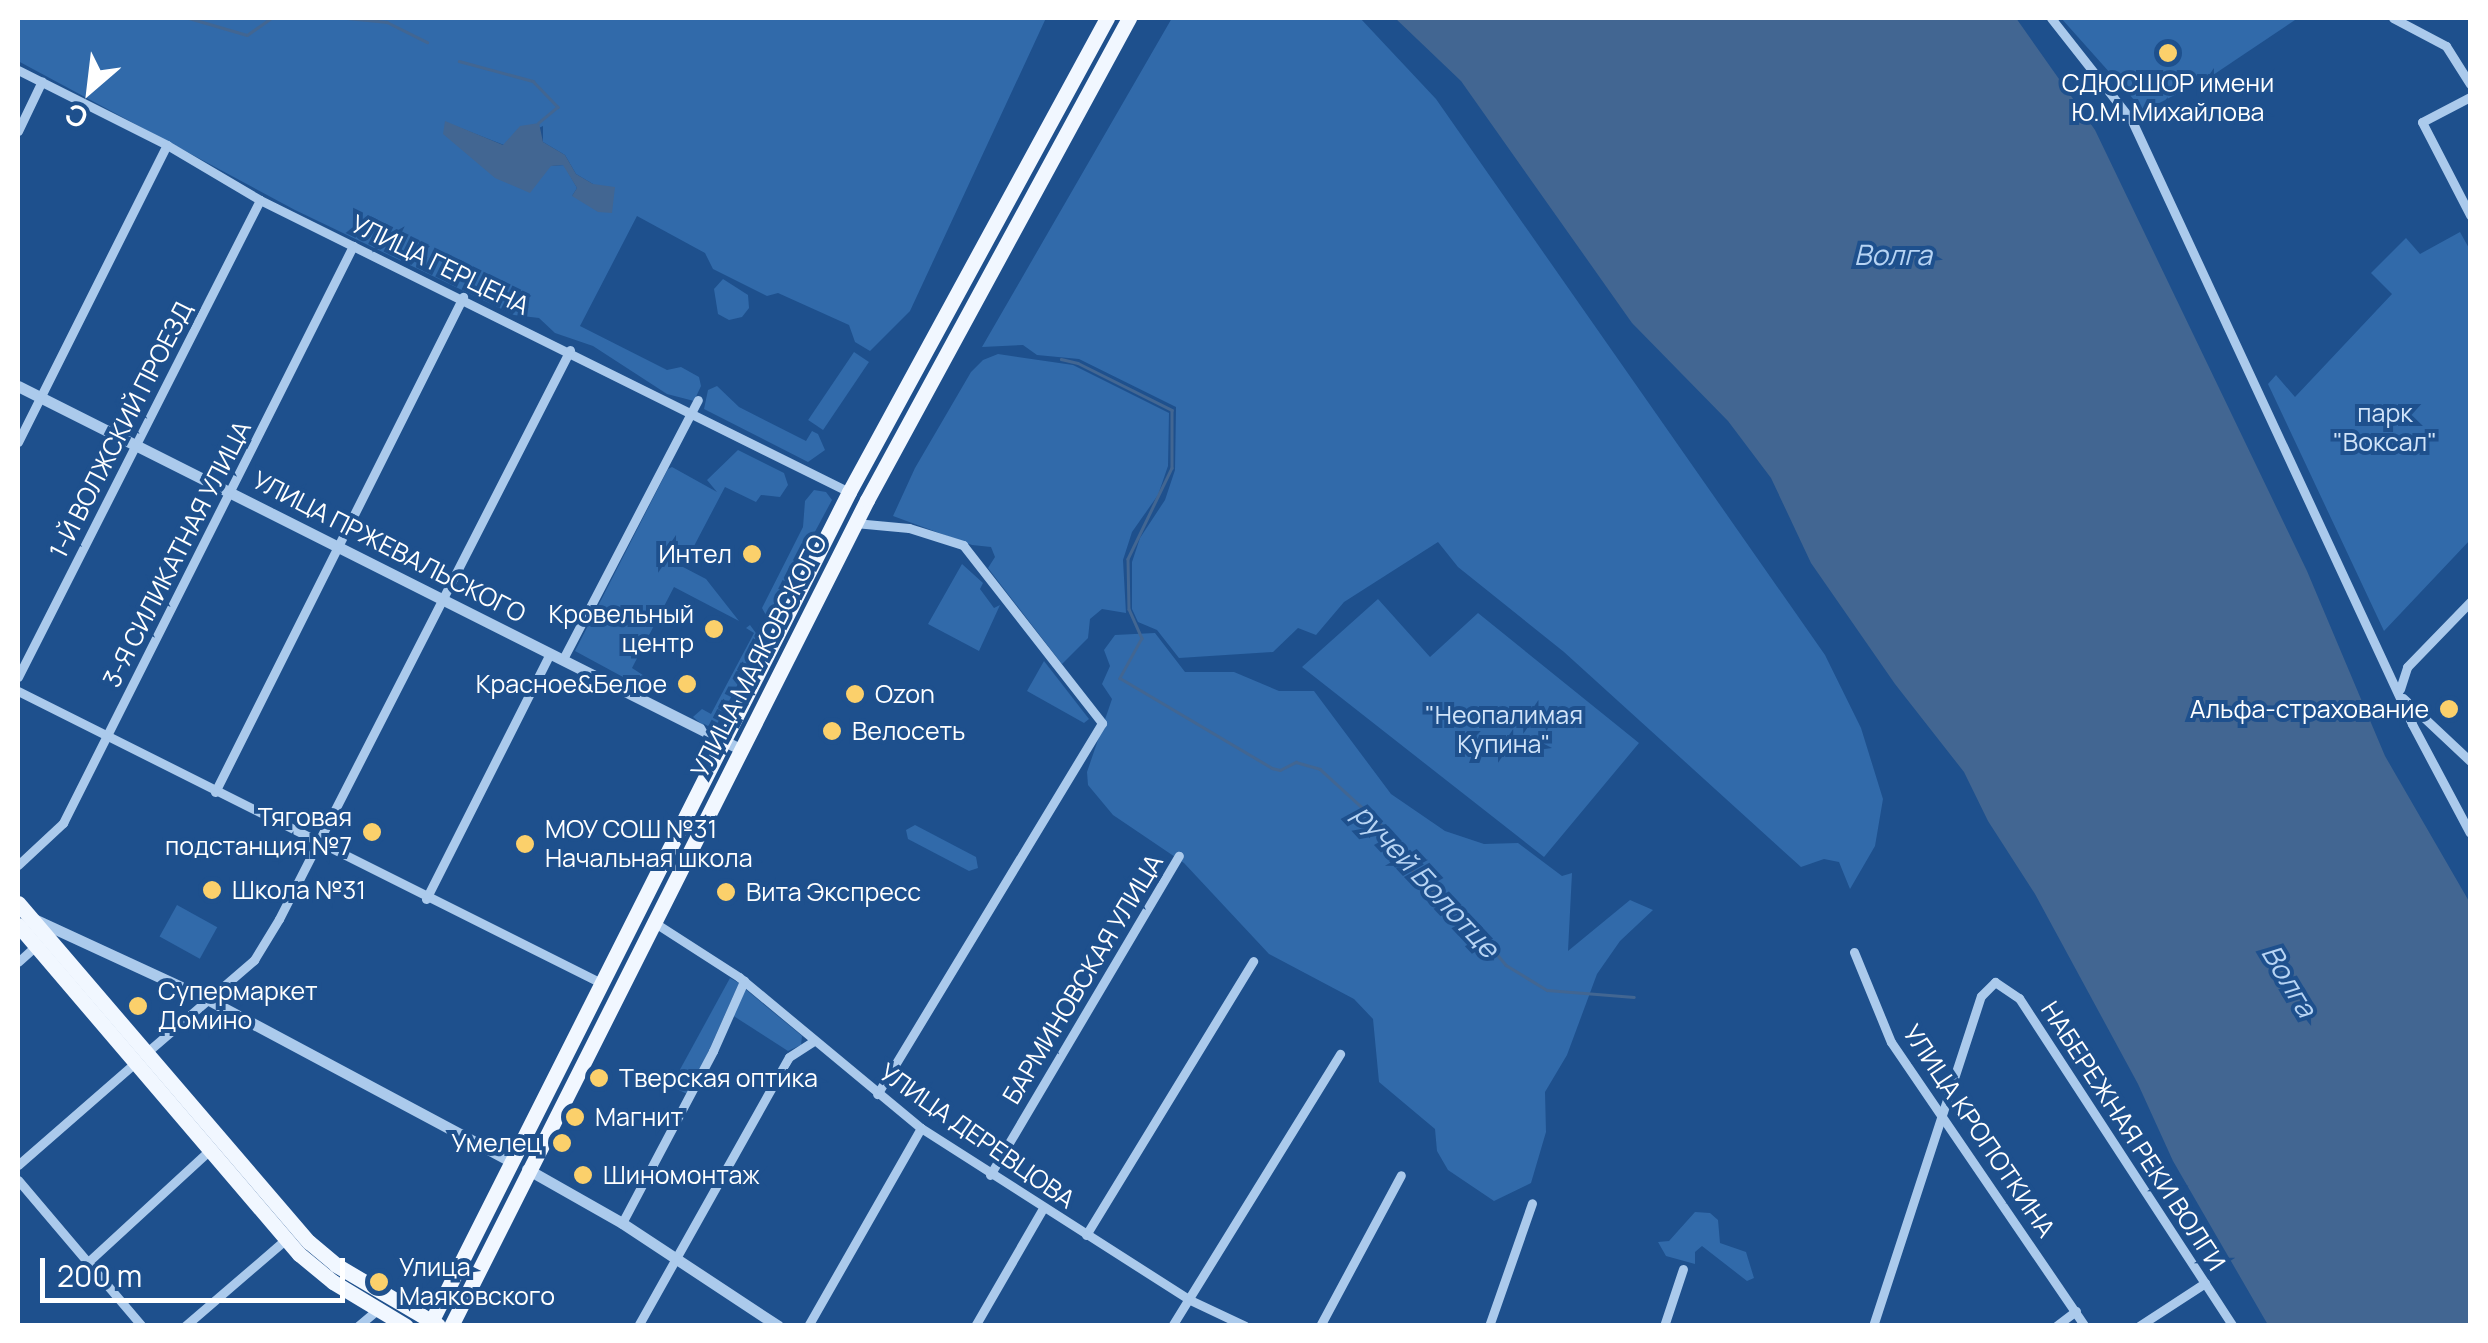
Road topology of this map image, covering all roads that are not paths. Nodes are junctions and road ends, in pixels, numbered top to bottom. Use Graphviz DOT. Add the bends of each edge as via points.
graph roads {
  1 [pos="1107,18"];
  2 [pos="1129,18"];
  3 [pos="2051,18"];
  4 [pos="2392,18"];
  5 [pos="18,70"];
  6 [pos="42,82"];
  7 [pos="2470,84"];
  8 [pos="2470,97"];
  9 [pos="18,131"];
  10 [pos="167,145"];
  11 [pos="260,200"];
  12 [pos="2470,214"];
  13 [pos="353,246"];
  14 [pos="463,297"];
  15 [pos="570,350"];
  16 [pos="18,386"];
  17 [pos="40,397"];
  18 [pos="698,400"];
  19 [pos="691,414"];
  20 [pos="18,442"];
  21 [pos="135,445"];
  22 [pos="848,492"];
  23 [pos="230,493"];
  24 [pos="855,523"];
  25 [pos="338,546"];
  26 [pos="444,600"];
  27 [pos="2470,602"];
  28 [pos="550,653"];
  29 [pos="563,659"];
  30 [pos="18,678"];
  31 [pos="18,691"];
  32 [pos="2401,696"];
  33 [pos="108,738"];
  34 [pos="722,740"];
  35 [pos="740,749"];
  36 [pos="2470,761"];
  37 [pos="215,792"];
  38 [pos="2470,833"];
  39 [pos="316,843"];
  40 [pos="1179,856"];
  41 [pos="18,865"];
  42 [pos="426,898"];
  43 [pos="20,916"];
  44 [pos="652,921"];
  45 [pos="36,946"];
  46 [pos="1854,952"];
  47 [pos="1253,961"];
  48 [pos="18,962"];
  49 [pos="744,981"];
  50 [pos="599,982"];
  51 [pos="207,999"];
  52 [pos="814,1041"];
  53 [pos="1340,1054"];
  54 [pos="140,1058"];
  55 [pos="878,1094"];
  56 [pos="1943,1112"];
  57 [pos="921,1128"];
  58 [pos="210,1150"];
  59 [pos="510,1160"];
  60 [pos="18,1166"];
  61 [pos="527,1169"];
  62 [pos="990,1175"];
  63 [pos="1401,1175"];
  64 [pos="18,1180"];
  65 [pos="1532,1203"];
  66 [pos="1043,1208"];
  67 [pos="622,1223"];
  68 [pos="1086,1234"];
  69 [pos="286,1239"];
  70 [pos="677,1258"];
  71 [pos="88,1262"];
  72 [pos="1683,1269"];
  73 [pos="2205,1283"];
  74 [pos="1188,1299"];
  75 [pos="378,1309"];
  76 [pos="2076,1312"];
  77 [pos="433,1324"];
  78 [pos="142,1326"];
  79 [pos="185,1326"];
  80 [pos="358,1326"];
  81 [pos="406,1326"];
  82 [pos="451,1326"];
  83 [pos="638,1326"];
  84 [pos="778,1326"];
  85 [pos="808,1326"];
  86 [pos="975,1326"];
  87 [pos="1172,1326"];
  88 [pos="1246,1326"];
  89 [pos="1320,1326"];
  90 [pos="1489,1326"];
  91 [pos="1664,1326"];
  92 [pos="1872,1326"];
  93 [pos="2056,1326"];
  94 [pos="2085,1326"];
  95 [pos="2139,1326"];
  96 [pos="2232,1326"];
  1 -- 22 [label="main road, УЛИЦА МАЯКОВСКОГО"];
  2 -- 24 [label="main road, УЛИЦА МАЯКОВСКОГО"];
  3 -- 32 [label="street" via="2132,121"];
  4 -- 7 [label="street" via="2446,46"];
  5 -- 6 [label="street, УЛИЦА ГЕРЦЕНА"];
  6 -- 9 [label="street"];
  6 -- 10 [label="street, УЛИЦА ГЕРЦЕНА"];
  8 -- 12 [label="street" via="2422,122"];
  10 -- 11 [label="street, УЛИЦА ГЕРЦЕНА"];
  10 -- 17 [label="street"];
  11 -- 13 [label="street, УЛИЦА ГЕРЦЕНА"];
  11 -- 21 [label="street, 1-Й ВОЛЖСКИЙ ПРОЕЗД"];
  13 -- 14 [label="street, УЛИЦА ГЕРЦЕНА"];
  13 -- 23 [label="street, 3-Я СИЛИКАТНАЯ УЛИЦА"];
  14 -- 15 [label="street, УЛИЦА ГЕРЦЕНА"];
  14 -- 25 [label="street"];
  15 -- 19 [label="street, УЛИЦА ГЕРЦЕНА"];
  15 -- 26 [label="street"];
  16 -- 17 [label="street, УЛИЦА ПРЖЕВАЛЬСКОГО"];
  17 -- 20 [label="street"];
  17 -- 21 [label="street, УЛИЦА ПРЖЕВАЛЬСКОГО"];
  18 -- 19 [label="street"];
  19 -- 22 [label="street, УЛИЦА ГЕРЦЕНА"];
  19 -- 29 [label="street"];
  21 -- 23 [label="street, УЛИЦА ПРЖЕВАЛЬСКОГО"];
  21 -- 30 [label="street, 1-Й ВОЛЖСКИЙ ПРОЕЗД"];
  22 -- 34 [label="main road, УЛИЦА МАЯКОВСКОГО"];
  23 -- 25 [label="street, УЛИЦА ПРЖЕВАЛЬСКОГО"];
  23 -- 33 [label="street, 3-Я СИЛИКАТНАЯ УЛИЦА"];
  24 -- 35 [label="main road, УЛИЦА МАЯКОВСКОГО"];
  24 -- 55 [label="street" via="910,528 963,545 1102,723"];
  25 -- 26 [label="street, УЛИЦА ПРЖЕВАЛЬСКОГО"];
  25 -- 37 [label="street"];
  26 -- 28 [label="street, УЛИЦА ПРЖЕВАЛЬСКОГО"];
  26 -- 39 [label="street"];
  27 -- 32 [label="street" via="2407,667"];
  28 -- 29 [label="street, УЛИЦА ПРЖЕВАЛЬСКОГО"];
  28 -- 42 [label="street"];
  29 -- 34 [label="street, УЛИЦА ПРЖЕВАЛЬСКОГО"];
  31 -- 33 [label="street"];
  32 -- 36 [label="street"];
  32 -- 38 [label="street"];
  33 -- 37 [label="street"];
  33 -- 41 [label="street, 3-Я СИЛИКАТНАЯ УЛИЦА" via="63,823"];
  34 -- 35 [label="street, УЛИЦА ПРЖЕВАЛЬСКОГО"];
  34 -- 50 [label="main road, УЛИЦА МАЯКОВСКОГО"];
  35 -- 44 [label="main road, УЛИЦА МАЯКОВСКОГО"];
  37 -- 39 [label="street"];
  39 -- 42 [label="street"];
  39 -- 51 [label="street" via="254,960"];
  40 -- 62 [label="street, БАРМИНОВСКАЯ УЛИЦА"];
  42 -- 50 [label="street"];
  43 -- 45 [label="main road"];
  43 -- 51 [label="street"];
  43 -- 54 [label="main road"];
  44 -- 49 [label="street, УЛИЦА ДЕРЕВЦОВА"];
  44 -- 61 [label="main road, УЛИЦА МАЯКОВСКОГО"];
  45 -- 48 [label="street"];
  45 -- 54 [label="main road"];
  46 -- 56 [label="street, УЛИЦА КРОПОТКИНА" via="1892,1042"];
  47 -- 68 [label="street"];
  49 -- 52 [label="street, УЛИЦА ДЕРЕВЦОВА"];
  49 -- 67 [label="street"];
  50 -- 59 [label="main road, УЛИЦА МАЯКОВСКОГО"];
  51 -- 54 [label="street"];
  51 -- 59 [label="street"];
  52 -- 55 [label="street, УЛИЦА ДЕРЕВЦОВА"];
  52 -- 70 [label="street" via="789,1057"];
  53 -- 74 [label="street"];
  54 -- 58 [label="main road"];
  54 -- 60 [label="street"];
  54 -- 77 [label="main road" via="322,1254"];
  55 -- 57 [label="street, УЛИЦА ДЕРЕВЦОВА"];
  56 -- 73 [label="street, НАБЕРЕЖНАЯ РЕКИ ВОЛГИ" via="1981,996 1989,984 2000,983 2019,998"];
  56 -- 76 [label="street, УЛИЦА КРОПОТКИНА"];
  56 -- 92 [label="street"];
  57 -- 62 [label="street, УЛИЦА ДЕРЕВЦОВА"];
  57 -- 85 [label="street"];
  58 -- 69 [label="main road"];
  58 -- 71 [label="street"];
  59 -- 77 [label="main road, УЛИЦА МАЯКОВСКОГО"];
  61 -- 67 [label="street"];
  61 -- 82 [label="main road, УЛИЦА МАЯКОВСКОГО"];
  62 -- 66 [label="street, УЛИЦА ДЕРЕВЦОВА"];
  63 -- 89 [label="street"];
  64 -- 71 [label="street"];
  65 -- 90 [label="street"];
  66 -- 68 [label="street, УЛИЦА ДЕРЕВЦОВА"];
  66 -- 86 [label="street"];
  67 -- 70 [label="street"];
  68 -- 74 [label="street, УЛИЦА ДЕРЕВЦОВА"];
  69 -- 75 [label="main road" via="317,1270"];
  69 -- 79 [label="street"];
  70 -- 83 [label="street"];
  70 -- 84 [label="street"];
  71 -- 78 [label="street"];
  72 -- 91 [label="street"];
  73 -- 95 [label="street"];
  73 -- 96 [label="street, НАБЕРЕЖНАЯ РЕКИ ВОЛГИ"];
  74 -- 87 [label="street"];
  74 -- 88 [label="street, УЛИЦА ДЕРЕВЦОВА"];
  75 -- 80 [label="street"];
  75 -- 81 [label="main road"];
  76 -- 93 [label="street"];
  76 -- 94 [label="street, УЛИЦА КРОПОТКИНА"];
}
